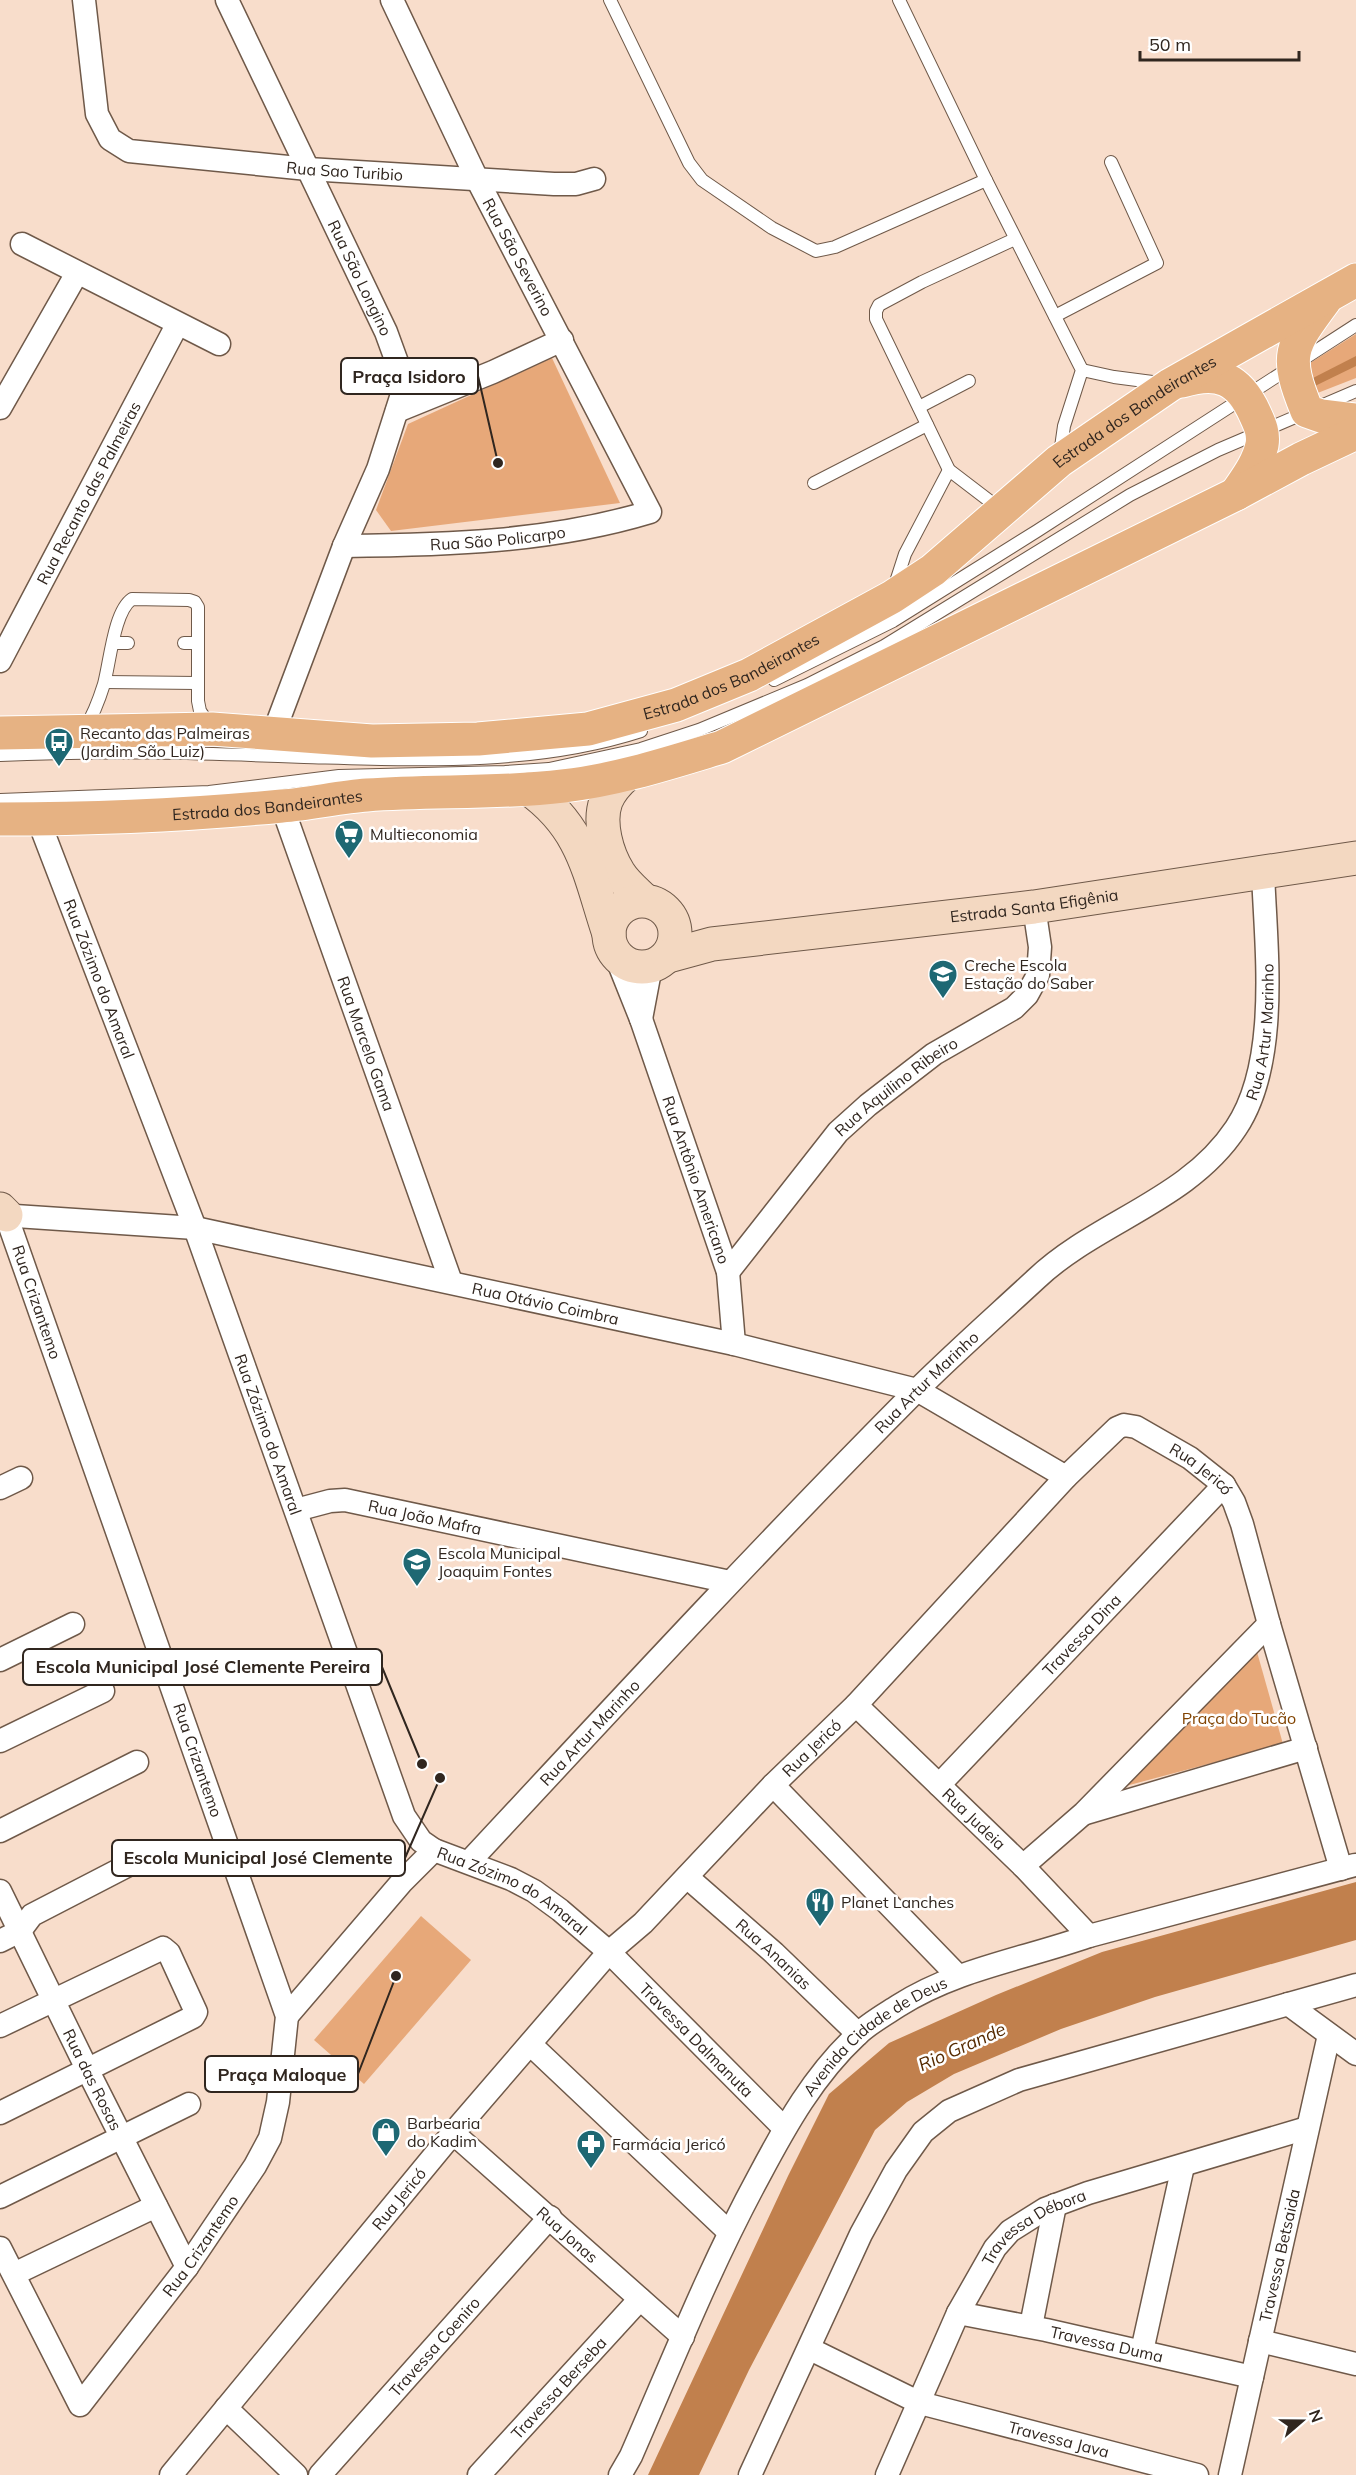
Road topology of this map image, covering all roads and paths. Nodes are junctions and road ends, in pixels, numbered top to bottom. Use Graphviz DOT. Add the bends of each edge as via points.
graph roads {
  1 [pos="84,0"];
  2 [pos="226,0"];
  3 [pos="392,0"];
  4 [pos="610,0"];
  5 [pos="899,0"];
  6 [pos="1111,162"];
  7 [pos="308,169"];
  8 [pos="477,179"];
  9 [pos="594,179"];
  10 [pos="986,180"];
  11 [pos="1015,239"];
  12 [pos="22,244"];
  13 [pos="77,273"];
  14 [pos="1343,287"];
  15 [pos="1055,316"];
  16 [pos="177,325"];
  17 [pos="1356,325"];
  18 [pos="562,339"];
  19 [pos="219,344"];
  20 [pos="1292,367"];
  21 [pos="1082,370"];
  22 [pos="969,381"];
  23 [pos="1170,385"];
  24 [pos="1356,391"];
  25 [pos="1246,396"];
  26 [pos="919,407"];
  27 [pos="0,408"];
  28 [pos="397,411"];
  29 [pos="1307,411"];
  30 [pos="1356,420"];
  31 [pos="927,425"];
  32 [pos="1263,432"];
  33 [pos="1356,433"];
  34 [pos="1059,461"];
  35 [pos="949,470"];
  36 [pos="814,483"];
  37 [pos="1236,494"];
  38 [pos="1002,511"];
  39 [pos="650,512"];
  40 [pos="344,546"];
  41 [pos="892,597"];
  42 [pos="113,643"];
  43 [pos="128,643"];
  44 [pos="184,643"];
  45 [pos="198,643"];
  46 [pos="0,661"];
  47 [pos="105,682"];
  48 [pos="197,683"];
  49 [pos="759,687"];
  50 [pos="656,726"];
  51 [pos="212,729"];
  52 [pos="83,732"];
  53 [pos="274,732"];
  54 [pos="0,733"];
  55 [pos="0,755"];
  56 [pos="626,775"];
  57 [pos="530,789"];
  58 [pos="0,800"];
  59 [pos="282,806"];
  60 [pos="0,819"];
  61 [pos="38,819"];
  62 [pos="1356,858"];
  63 [pos="1263,873"];
  64 [pos="1034,908"];
  65 [pos="658,909"];
  66 [pos="612,944"];
  67 [pos="712,944"];
  68 [pos="659,961"];
  69 [pos="641,1019"];
  70 [pos="2,1213"];
  71 [pos="195,1228"];
  72 [pos="728,1272"];
  73 [pos="451,1282"];
  74 [pos="734,1344"];
  75 [pos="917,1390"];
  76 [pos="1066,1477"];
  77 [pos="21,1478"];
  78 [pos="1224,1485"];
  79 [pos="0,1488"];
  80 [pos="296,1510"];
  81 [pos="730,1582"];
  82 [pos="73,1624"];
  83 [pos="1269,1624"];
  84 [pos="0,1660"];
  85 [pos="103,1691"];
  86 [pos="856,1705"];
  87 [pos="0,1741"];
  88 [pos="1306,1748"];
  89 [pos="137,1762"];
  90 [pos="773,1785"];
  91 [pos="939,1785"];
  92 [pos="1084,1813"];
  93 [pos="0,1831"];
  94 [pos="434,1850"];
  95 [pos="148,1855"];
  96 [pos="469,1862"];
  97 [pos="1023,1866"];
  98 [pos="1349,1866"];
  99 [pos="687,1877"];
  100 [pos="0,1891"];
  101 [pos="10,1936"];
  102 [pos="1089,1936"];
  103 [pos="609,1952"];
  104 [pos="957,1975"];
  105 [pos="1356,1985"];
  106 [pos="54,2000"];
  107 [pos="1288,2004"];
  108 [pos="287,2016"];
  109 [pos="0,2026"];
  110 [pos="858,2034"];
  111 [pos="1329,2035"];
  112 [pos="530,2044"];
  113 [pos="1356,2054"];
  114 [pos="87,2069"];
  115 [pos="189,2104"];
  116 [pos="0,2113"];
  117 [pos="784,2128"];
  118 [pos="1307,2128"];
  119 [pos="453,2133"];
  120 [pos="121,2137"];
  121 [pos="1183,2166"];
  122 [pos="0,2197"];
  123 [pos="1055,2205"];
  124 [pos="156,2206"];
  125 [pos="550,2217"];
  126 [pos="729,2232"];
  127 [pos="0,2248"];
  128 [pos="188,2267"];
  129 [pos="14,2274"];
  130 [pos="640,2299"];
  131 [pos="958,2313"];
  132 [pos="1031,2326"];
  133 [pos="683,2337"];
  134 [pos="1260,2342"];
  135 [pos="810,2349"];
  136 [pos="1142,2351"];
  137 [pos="1356,2364"];
  138 [pos="1252,2377"];
  139 [pos="920,2403"];
  140 [pos="226,2408"];
  141 [pos="171,2475"];
  142 [pos="296,2475"];
  143 [pos="320,2475"];
  144 [pos="479,2475"];
  145 [pos="620,2475"];
  146 [pos="750,2475"];
  147 [pos="887,2475"];
  148 [pos="1197,2475"];
  149 [pos="1230,2475"];
  1 -- 7 [label="street, Rua Sao Turibio" via="98,114 110,140 129,151"];
  2 -- 7 [label="street, Rua São Longino"];
  3 -- 8 [label="street, Rua São Severino"];
  4 -- 10 [label="lane" via="689,162 702,180 808,249 835,247"];
  5 -- 10 [label="lane"];
  6 -- 15 [label="lane" via="1157,263"];
  7 -- 8 [label="street, Rua Sao Turibio"];
  7 -- 28 [label="street, Rua São Longino" via="394,354 402,394"];
  8 -- 9 [label="street, Rua Sao Turibio" via="554,184"];
  8 -- 18 [label="street, Rua São Severino"];
  10 -- 11 [label="lane"];
  11 -- 15 [label="lane"];
  11 -- 26 [label="lane" via="922,282 876,310 876,319"];
  12 -- 13 [label="street"];
  13 -- 16 [label="street"];
  13 -- 27 [label="street"];
  14 -- 20 [label="main road" via="1306,326 1295,345"];
  14 -- 23 [label="main road, Estrada dos Bandeirantes"];
  15 -- 21 [label="lane"];
  16 -- 19 [label="street"];
  16 -- 46 [label="street, Rua Recanto das Palmeiras"];
  17 -- 20 [label="lane"];
  18 -- 28 [label="street"];
  18 -- 39 [label="street, Rua São Severino"];
  20 -- 25 [label="lane"];
  20 -- 29 [label="main road"];
  21 -- 23 [label="lane"];
  21 -- 34 [label="lane" via="1064,426"];
  22 -- 26 [label="lane"];
  23 -- 25 [label="main road" via="1202,375 1217,376 1230,381"];
  23 -- 34 [label="main road, Estrada dos Bandeirantes"];
  24 -- 29 [label="lane"];
  25 -- 32 [label="main road"];
  25 -- 49 [label="lane" via="893,621"];
  26 -- 31 [label="lane"];
  28 -- 40 [label="street, Rua São Longino" via="378,469"];
  29 -- 30 [label="main road"];
  29 -- 32 [label="lane"];
  31 -- 35 [label="lane"];
  31 -- 36 [label="lane"];
  32 -- 37 [label="main road" via="1254,466"];
  32 -- 58 [label="lane" via="1130,495 884,646 807,685 699,730 641,749 549,769 339,776 209,792"];
  33 -- 37 [label="main road, Estrada dos Bandeirantes"];
  34 -- 38 [label="main road, Estrada dos Bandeirantes"];
  35 -- 38 [label="lane"];
  35 -- 41 [label="lane" via="905,554"];
  37 -- 56 [label="main road, Estrada dos Bandeirantes" via="722,747"];
  38 -- 41 [label="main road, Estrada dos Bandeirantes" via="933,570"];
  39 -- 40 [label="street, Rua São Policarpo" via="560,532 491,540"];
  40 -- 53 [label="street, Rua São Longino"];
  41 -- 53 [label="main road, Estrada dos Bandeirantes" via="749,675 676,705 588,729 478,739 372,741"];
  42 -- 43 [label="lane"];
  42 -- 45 [label="lane" via="123,608 132,599 195,602"];
  42 -- 47 [label="lane"];
  44 -- 45 [label="lane"];
  45 -- 48 [label="lane"];
  47 -- 48 [label="lane"];
  47 -- 52 [label="lane"];
  48 -- 51 [label="lane" via="200,711"];
  50 -- 55 [label="lane" via="590,746 484,757 388,759 125,752"];
  51 -- 52 [label="main road, Estrada dos Bandeirantes"];
  51 -- 53 [label="main road, Estrada dos Bandeirantes"];
  52 -- 54 [label="main road, Estrada dos Bandeirantes"];
  56 -- 57 [label="main road, Estrada dos Bandeirantes"];
  56 -- 65 [label="street" via="606,801 606,843 620,875"];
  57 -- 59 [label="main road, Estrada dos Bandeirantes" via="366,795"];
  57 -- 66 [label="street, Rua Antônio Americano" via="556,810 580,848"];
  59 -- 61 [label="main road, Estrada dos Bandeirantes"];
  59 -- 73 [label="street, Rua Marcelo Gama"];
  60 -- 61 [label="main road, Estrada dos Bandeirantes"];
  61 -- 71 [label="street, Rua Zózimo do Amaral"];
  62 -- 63 [label="street, Estrada Santa Efigênia"];
  63 -- 64 [label="street, Estrada Santa Efigênia"];
  63 -- 75 [label="street, Rua Artur Marinho" via="1267,972 1262,1066 1253,1098 1237,1127 1215,1156 1182,1184 1043,1272"];
  64 -- 67 [label="street, Estrada Santa Efigênia"];
  64 -- 72 [label="street, Rua Aquilino Ribeiro" via="1040,947 1038,975 1027,995 1014,1008 934,1054 838,1132"];
  65 -- 66 [label="street" via="634,901 616,914 610,923"];
  65 -- 67 [label="street"];
  65 -- 68 [label="street" via="676,937"];
  66 -- 68 [label="street" via="631,966"];
  66 -- 69 [label="street, Rua Antônio Americano"];
  67 -- 68 [label="street, Estrada Santa Efigênia"];
  68 -- 69 [label="street, Rua Antônio Americano"];
  69 -- 72 [label="street, Rua Antônio Americano"];
  70 -- 71 [label="street, Rua Otávio Coimbra"];
  70 -- 108 [label="street, Rua Crizantemo"];
  71 -- 73 [label="street, Rua Otávio Coimbra"];
  71 -- 80 [label="street, Rua Zózimo do Amaral"];
  72 -- 74 [label="street, Rua Antônio Americano"];
  73 -- 74 [label="street, Rua Otávio Coimbra"];
  74 -- 75 [label="street, Rua Otávio Coimbra"];
  75 -- 76 [label="street, Rua Otávio Coimbra"];
  75 -- 81 [label="street, Rua Artur Marinho"];
  76 -- 78 [label="street, Rua Jericó" via="1124,1425 1136,1427 1190,1458"];
  76 -- 86 [label="street, Rua Jericó"];
  77 -- 79 [label="street"];
  78 -- 83 [label="street, Rua Jericó" via="1242,1524"];
  78 -- 91 [label="street, Travessa Dina"];
  80 -- 81 [label="street, Rua João Mafra" via="345,1500"];
  80 -- 94 [label="street, Rua Zózimo do Amaral" via="404,1816 421,1840"];
  81 -- 96 [label="street, Rua Artur Marinho"];
  82 -- 84 [label="street"];
  83 -- 88 [label="street, Rua Jericó"];
  83 -- 92 [label="street"];
  85 -- 87 [label="street"];
  86 -- 90 [label="street, Rua Jericó"];
  86 -- 91 [label="street, Rua Judeia"];
  88 -- 92 [label="street"];
  88 -- 98 [label="street, Rua Jericó"];
  89 -- 93 [label="street"];
  90 -- 99 [label="street, Rua Jericó"];
  90 -- 104 [label="street"];
  91 -- 97 [label="street, Rua Judeia"];
  92 -- 97 [label="street"];
  94 -- 96 [label="street, Rua Zózimo do Amaral"];
  94 -- 108 [label="street"];
  95 -- 101 [label="street" via="32,1915"];
  96 -- 103 [label="street, Rua Zózimo do Amaral" via="534,1891"];
  97 -- 102 [label="street, Rua Judeia"];
  98 -- 102 [label="street, Avenida Cidade de Deus"];
  99 -- 103 [label="street, Rua Jericó"];
  99 -- 110 [label="street, Rua Ananias"];
  100 -- 101 [label="street, Rua das Rosas"];
  101 -- 106 [label="street, Rua das Rosas"];
  102 -- 104 [label="street, Avenida Cidade de Deus"];
  103 -- 112 [label="street, Rua Jericó"];
  103 -- 117 [label="street, Travessa Dalmanuta"];
  104 -- 110 [label="street, Avenida Cidade de Deus" via="899,2005"];
  105 -- 107 [label="street"];
  106 -- 109 [label="street"];
  106 -- 114 [label="street, Rua das Rosas"];
  106 -- 114 [label="street" via="163,1948 169,1953 196,2015"];
  107 -- 111 [label="street"];
  107 -- 135 [label="street" via="1019,2080 950,2111 923,2132 896,2170 861,2234"];
  108 -- 128 [label="street, Rua Crizantemo" via="270,2138"];
  110 -- 117 [label="street, Avenida Cidade de Deus" via="813,2084"];
  111 -- 113 [label="street"];
  111 -- 118 [label="street, Travessa Betsaida"];
  112 -- 119 [label="street, Rua Jericó"];
  112 -- 126 [label="street"];
  114 -- 116 [label="street"];
  114 -- 120 [label="street, Rua das Rosas"];
  115 -- 120 [label="street"];
  117 -- 126 [label="street, Avenida Cidade de Deus"];
  118 -- 121 [label="street, Travessa Débora"];
  118 -- 134 [label="street, Travessa Betsaida"];
  119 -- 125 [label="street, Rua Jonas"];
  119 -- 140 [label="street, Rua Jericó"];
  120 -- 122 [label="street"];
  120 -- 124 [label="street, Rua das Rosas"];
  121 -- 123 [label="street, Travessa Débora"];
  121 -- 136 [label="street"];
  123 -- 131 [label="street, Travessa Débora" via="1010,2231 995,2248"];
  123 -- 132 [label="street"];
  124 -- 128 [label="street, Rua das Rosas"];
  124 -- 129 [label="street"];
  125 -- 130 [label="street, Rua Jonas"];
  125 -- 143 [label="street, Travessa Coeniro"];
  126 -- 133 [label="street, Avenida Cidade de Deus"];
  127 -- 129 [label="street"];
  128 -- 129 [label="street, Rua Crizantemo" via="80,2405"];
  130 -- 133 [label="street, Rua Jonas"];
  130 -- 144 [label="street, Travessa Berseba"];
  131 -- 132 [label="street, Travessa Duma"];
  131 -- 139 [label="street, Travessa Débora"];
  132 -- 136 [label="street, Travessa Duma"];
  133 -- 145 [label="street, Avenida Cidade de Deus"];
  134 -- 137 [label="street"];
  134 -- 138 [label="street, Travessa Betsaida"];
  135 -- 139 [label="street, Travessa Java"];
  135 -- 146 [label="street"];
  136 -- 138 [label="street, Travessa Duma"];
  138 -- 149 [label="street, Travessa Betsaida"];
  139 -- 147 [label="street, Travessa Débora"];
  139 -- 148 [label="street, Travessa Java"];
  140 -- 141 [label="street, Rua Jericó"];
  140 -- 142 [label="street"];
}
